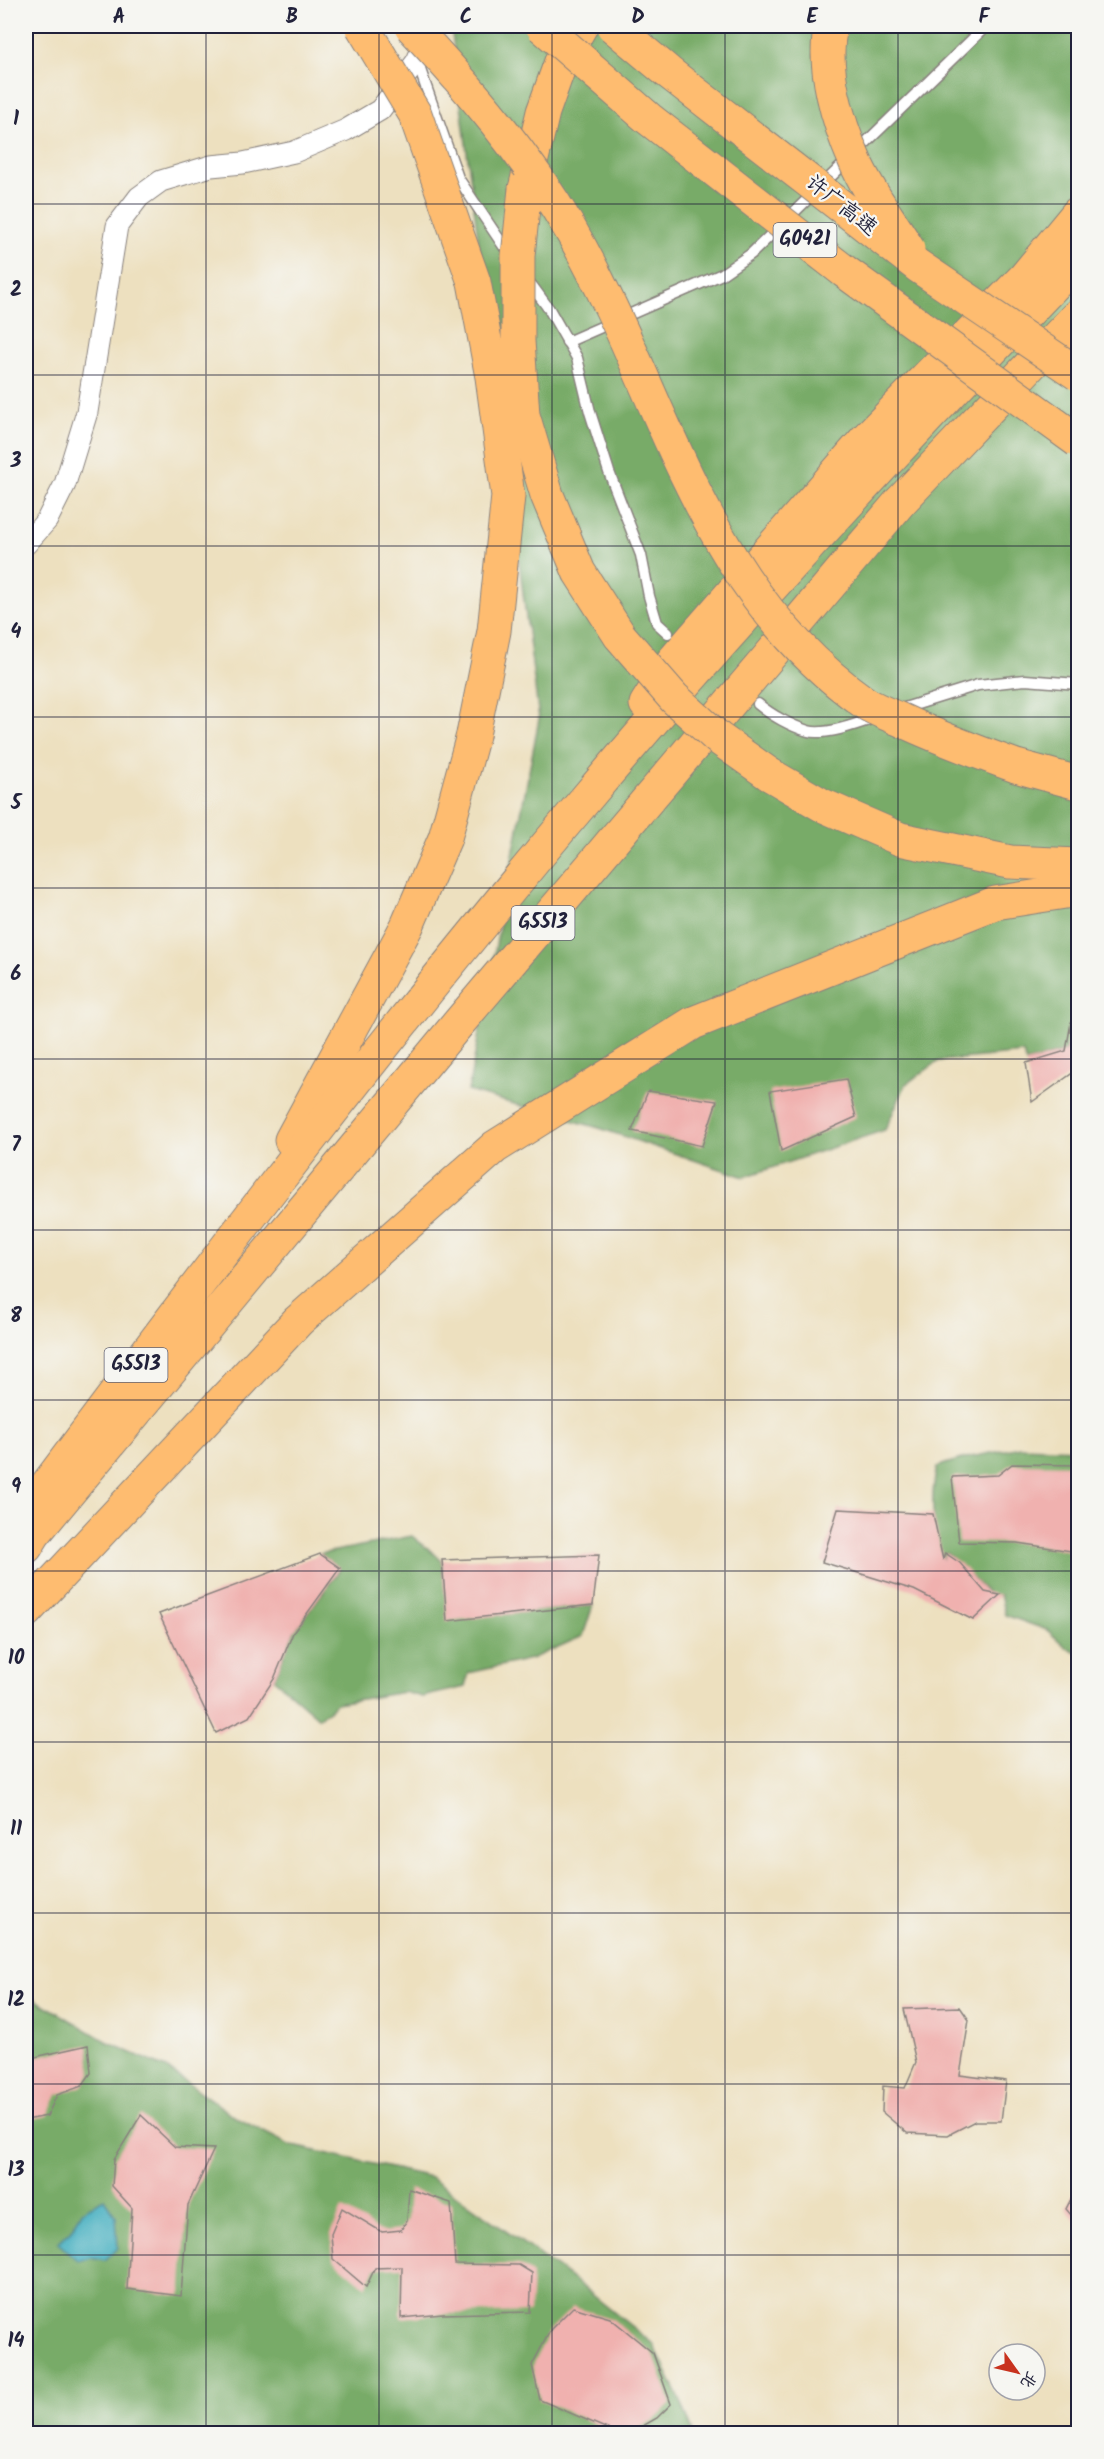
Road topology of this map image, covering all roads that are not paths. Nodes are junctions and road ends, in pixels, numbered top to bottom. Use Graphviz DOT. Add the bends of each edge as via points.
graph roads {
  1 [pos="362,26"];
  2 [pos="411,26"];
  3 [pos="432,26"];
  4 [pos="542,26"];
  5 [pos="581,26"];
  6 [pos="613,26"];
  7 [pos="831,26"];
  8 [pos="986,26"];
  9 [pos="417,61"];
  10 [pos="1078,213"];
  11 [pos="1078,260"];
  12 [pos="918,266"];
  13 [pos="1078,315"];
  14 [pos="567,342"];
  15 [pos="1078,344"];
  16 [pos="1078,374"];
  17 [pos="1078,441"];
  18 [pos="900,502"];
  19 [pos="26,544"];
  20 [pos="668,633"];
  21 [pos="1078,684"];
  22 [pos="758,704"];
  23 [pos="1078,783"];
  24 [pos="595,789"];
  25 [pos="1078,865"];
  26 [pos="1078,890"];
  27 [pos="249,1219"];
  28 [pos="26,1513"];
  29 [pos="26,1547"];
  30 [pos="26,1611"];
  1 -- 27 [label="highway, bridge" via="415,114 474,282 508,496 494,631 473,735 445,838 407,926"];
  2 -- 23 [label="highway, bridge" via="472,92 532,168 570,230 606,301 698,502 748,586 806,654 867,704 942,739"];
  3 -- 9 [label="street"];
  4 -- 17 [label="highway, G0421, bridge" via="649,119 844,271"];
  5 -- 25 [label="highway, bridge" via="562,59 543,112 525,189 518,256 523,414 552,506 579,572 620,636 674,698 718,738 769,774 822,805 900,839 1010,862"];
  6 -- 12 [label="highway, 许广高速 / G0421, bridge"];
  7 -- 12 [label="highway, bridge" via="827,42 831,92 855,162"];
  8 -- 14 [label="lane" via="752,254 722,274"];
  9 -- 14 [label="lane" via="458,178 549,309"];
  9 -- 19 [label="street" via="380,110 346,130 294,153 211,166 161,181 139,197 117,226 87,412 65,484 47,520"];
  10 -- 24 [label="highway" via="1025,277 865,440 673,661"];
  11 -- 24 [label="highway, G5513" via="749,612"];
  12 -- 16 [label="highway, 许广高速 / G0421, bridge"];
  13 -- 18 [label="highway, G5513"];
  14 -- 20 [label="lane" via="577,358 606,462 641,555 657,623"];
  15 -- 18 [label="highway" via="1008,414"];
  18 -- 29 [label="highway, G5513" via="450,1034"];
  21 -- 22 [label="lane" via="1025,680 978,685 855,725 809,732"];
  24 -- 27 [label="highway, G5513" via="388,1040"];
  26 -- 30 [label="highway" via="995,903 693,1023 495,1147 298,1321"];
  27 -- 28 [label="highway, G5513"];
}
